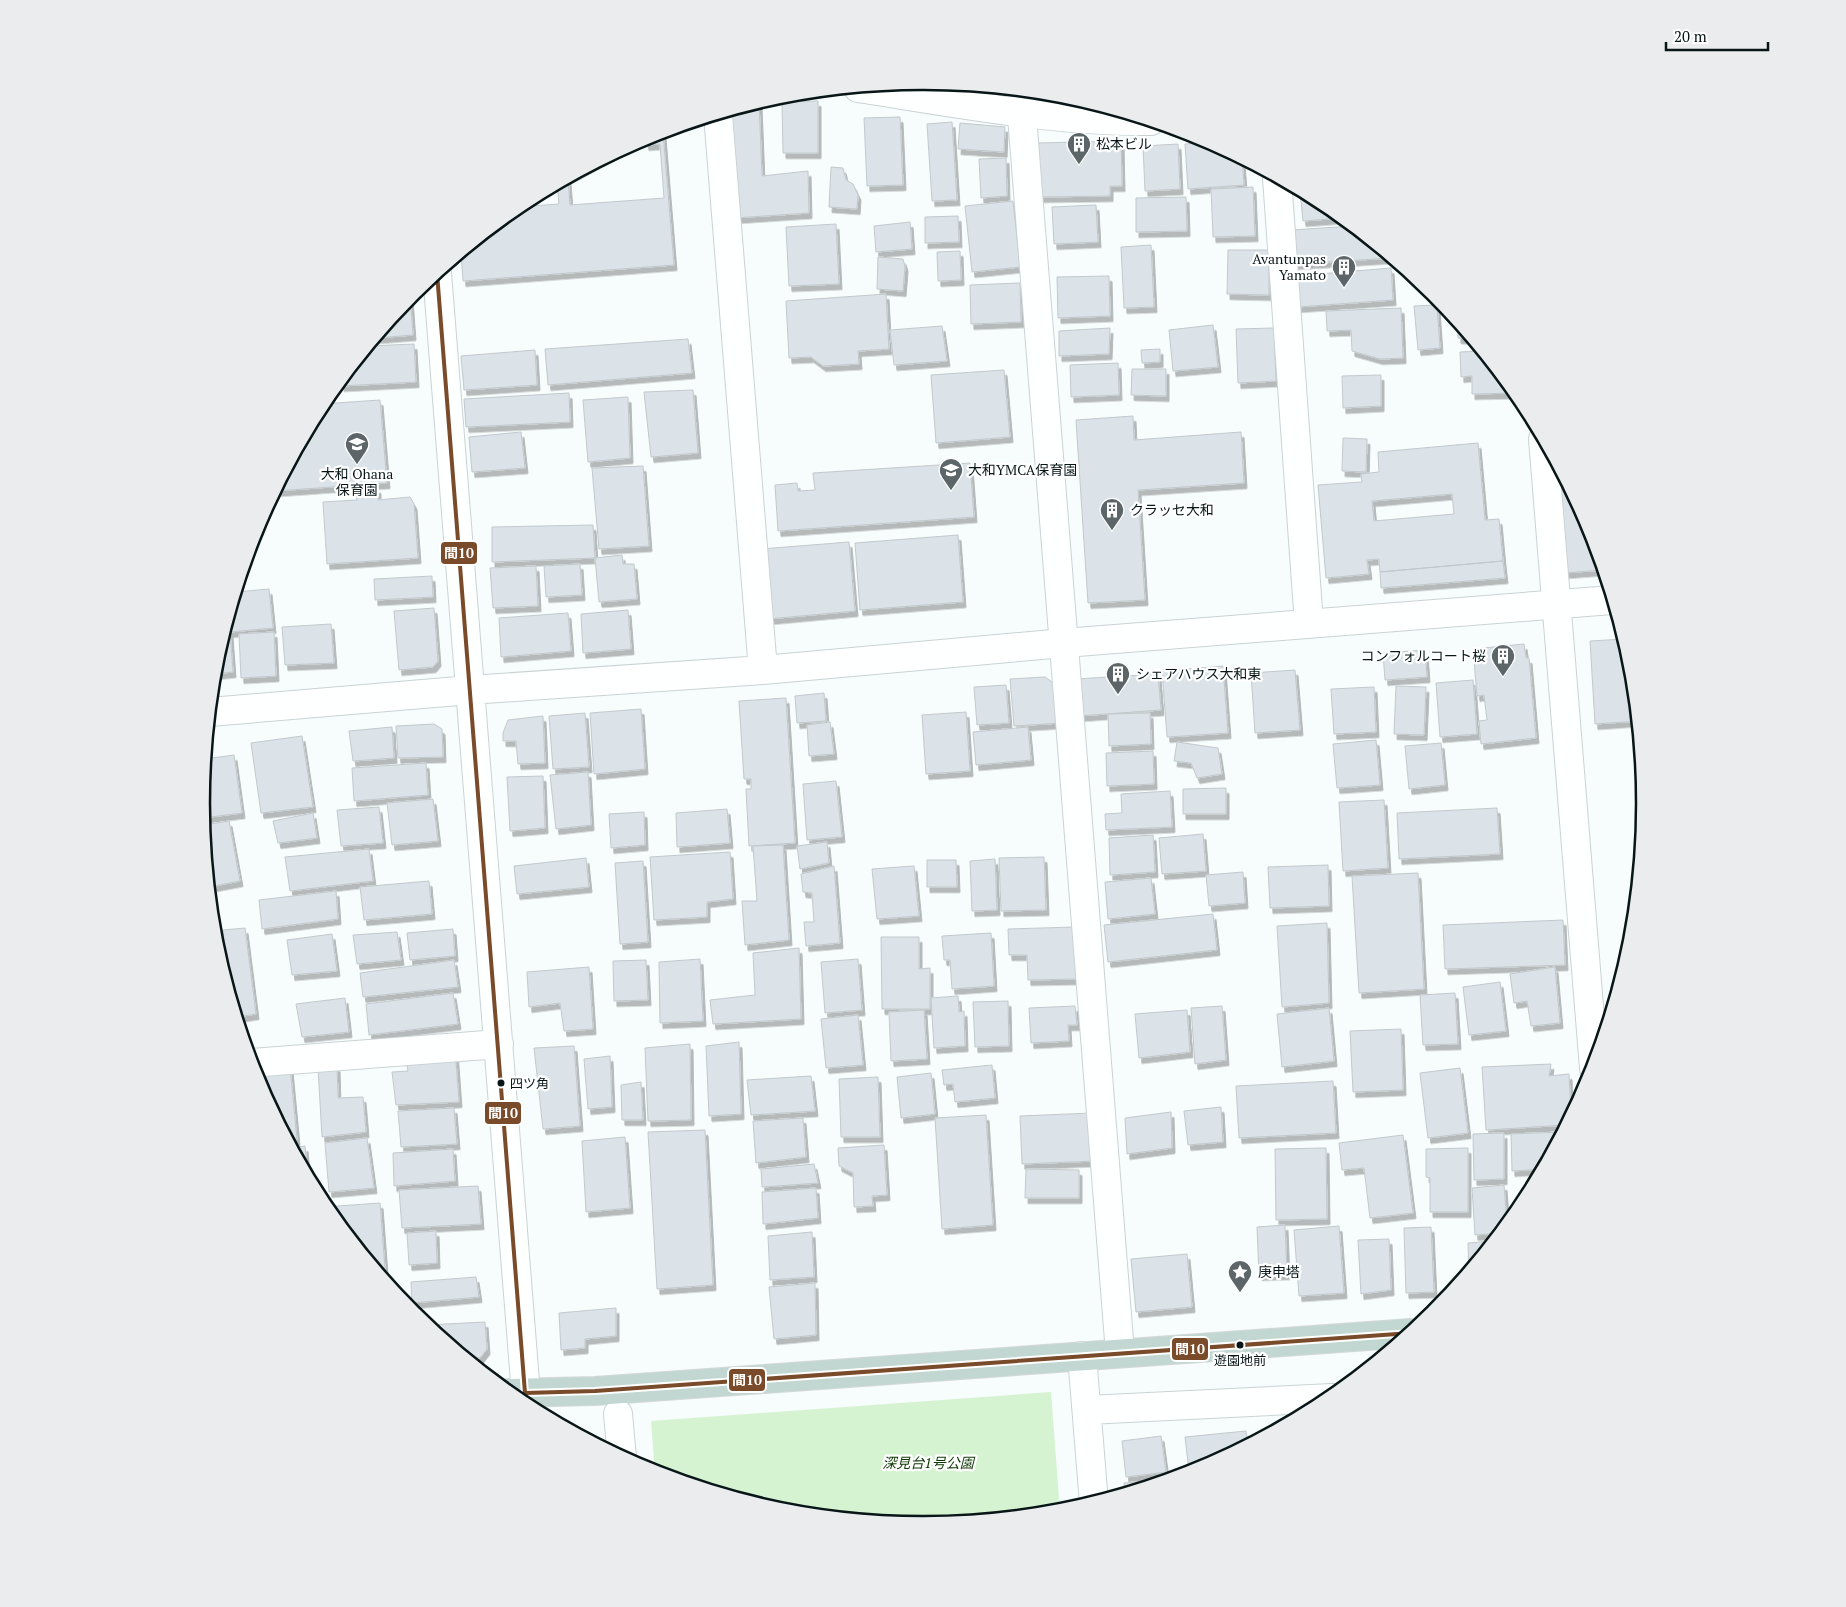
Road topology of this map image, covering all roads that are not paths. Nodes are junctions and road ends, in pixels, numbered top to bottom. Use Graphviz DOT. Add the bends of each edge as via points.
graph roads {
  1 [pos="895,91"];
  2 [pos="1021,102"];
  3 [pos="718,120"];
  4 [pos="1133,122"];
  5 [pos="1277,185"];
  6 [pos="437,282"];
  7 [pos="1544,453"];
  8 [pos="1607,600"];
  9 [pos="1556,604"];
  10 [pos="1309,624"];
  11 [pos="1064,643"];
  12 [pos="763,670"];
  13 [pos="470,690"];
  14 [pos="216,712"];
  15 [pos="499,1044"];
  16 [pos="1593,1050"];
  17 [pos="258,1062"];
  18 [pos="1400,1334"];
  19 [pos="1120,1353"];
  20 [pos="1082,1356"];
  21 [pos="520,1392"];
  22 [pos="527,1397"];
  23 [pos="1316,1399"];
  24 [pos="1087,1410"];
  25 [pos="618,1414"];
  26 [pos="621,1450"];
  27 [pos="1093,1496"];
  1 -- 2 [label="street"];
  2 -- 4 [label="street" via="1114,122"];
  2 -- 11 [label="street"];
  3 -- 12 [label="street"];
  5 -- 10 [label="street"];
  6 -- 13 [label="street"];
  7 -- 9 [label="street"];
  8 -- 9 [label="street"];
  9 -- 10 [label="street"];
  9 -- 16 [label="street"];
  10 -- 11 [label="street"];
  11 -- 12 [label="street"];
  11 -- 19 [label="street"];
  12 -- 13 [label="street"];
  13 -- 14 [label="street"];
  13 -- 15 [label="street"];
  15 -- 17 [label="street"];
  15 -- 21 [label="street"];
  18 -- 19 [label="highway"];
  19 -- 20 [label="highway"];
  20 -- 22 [label="highway"];
  20 -- 24 [label="street"];
  23 -- 24 [label="street"];
  24 -- 27 [label="street"];
  25 -- 26 [label="street"];
}
